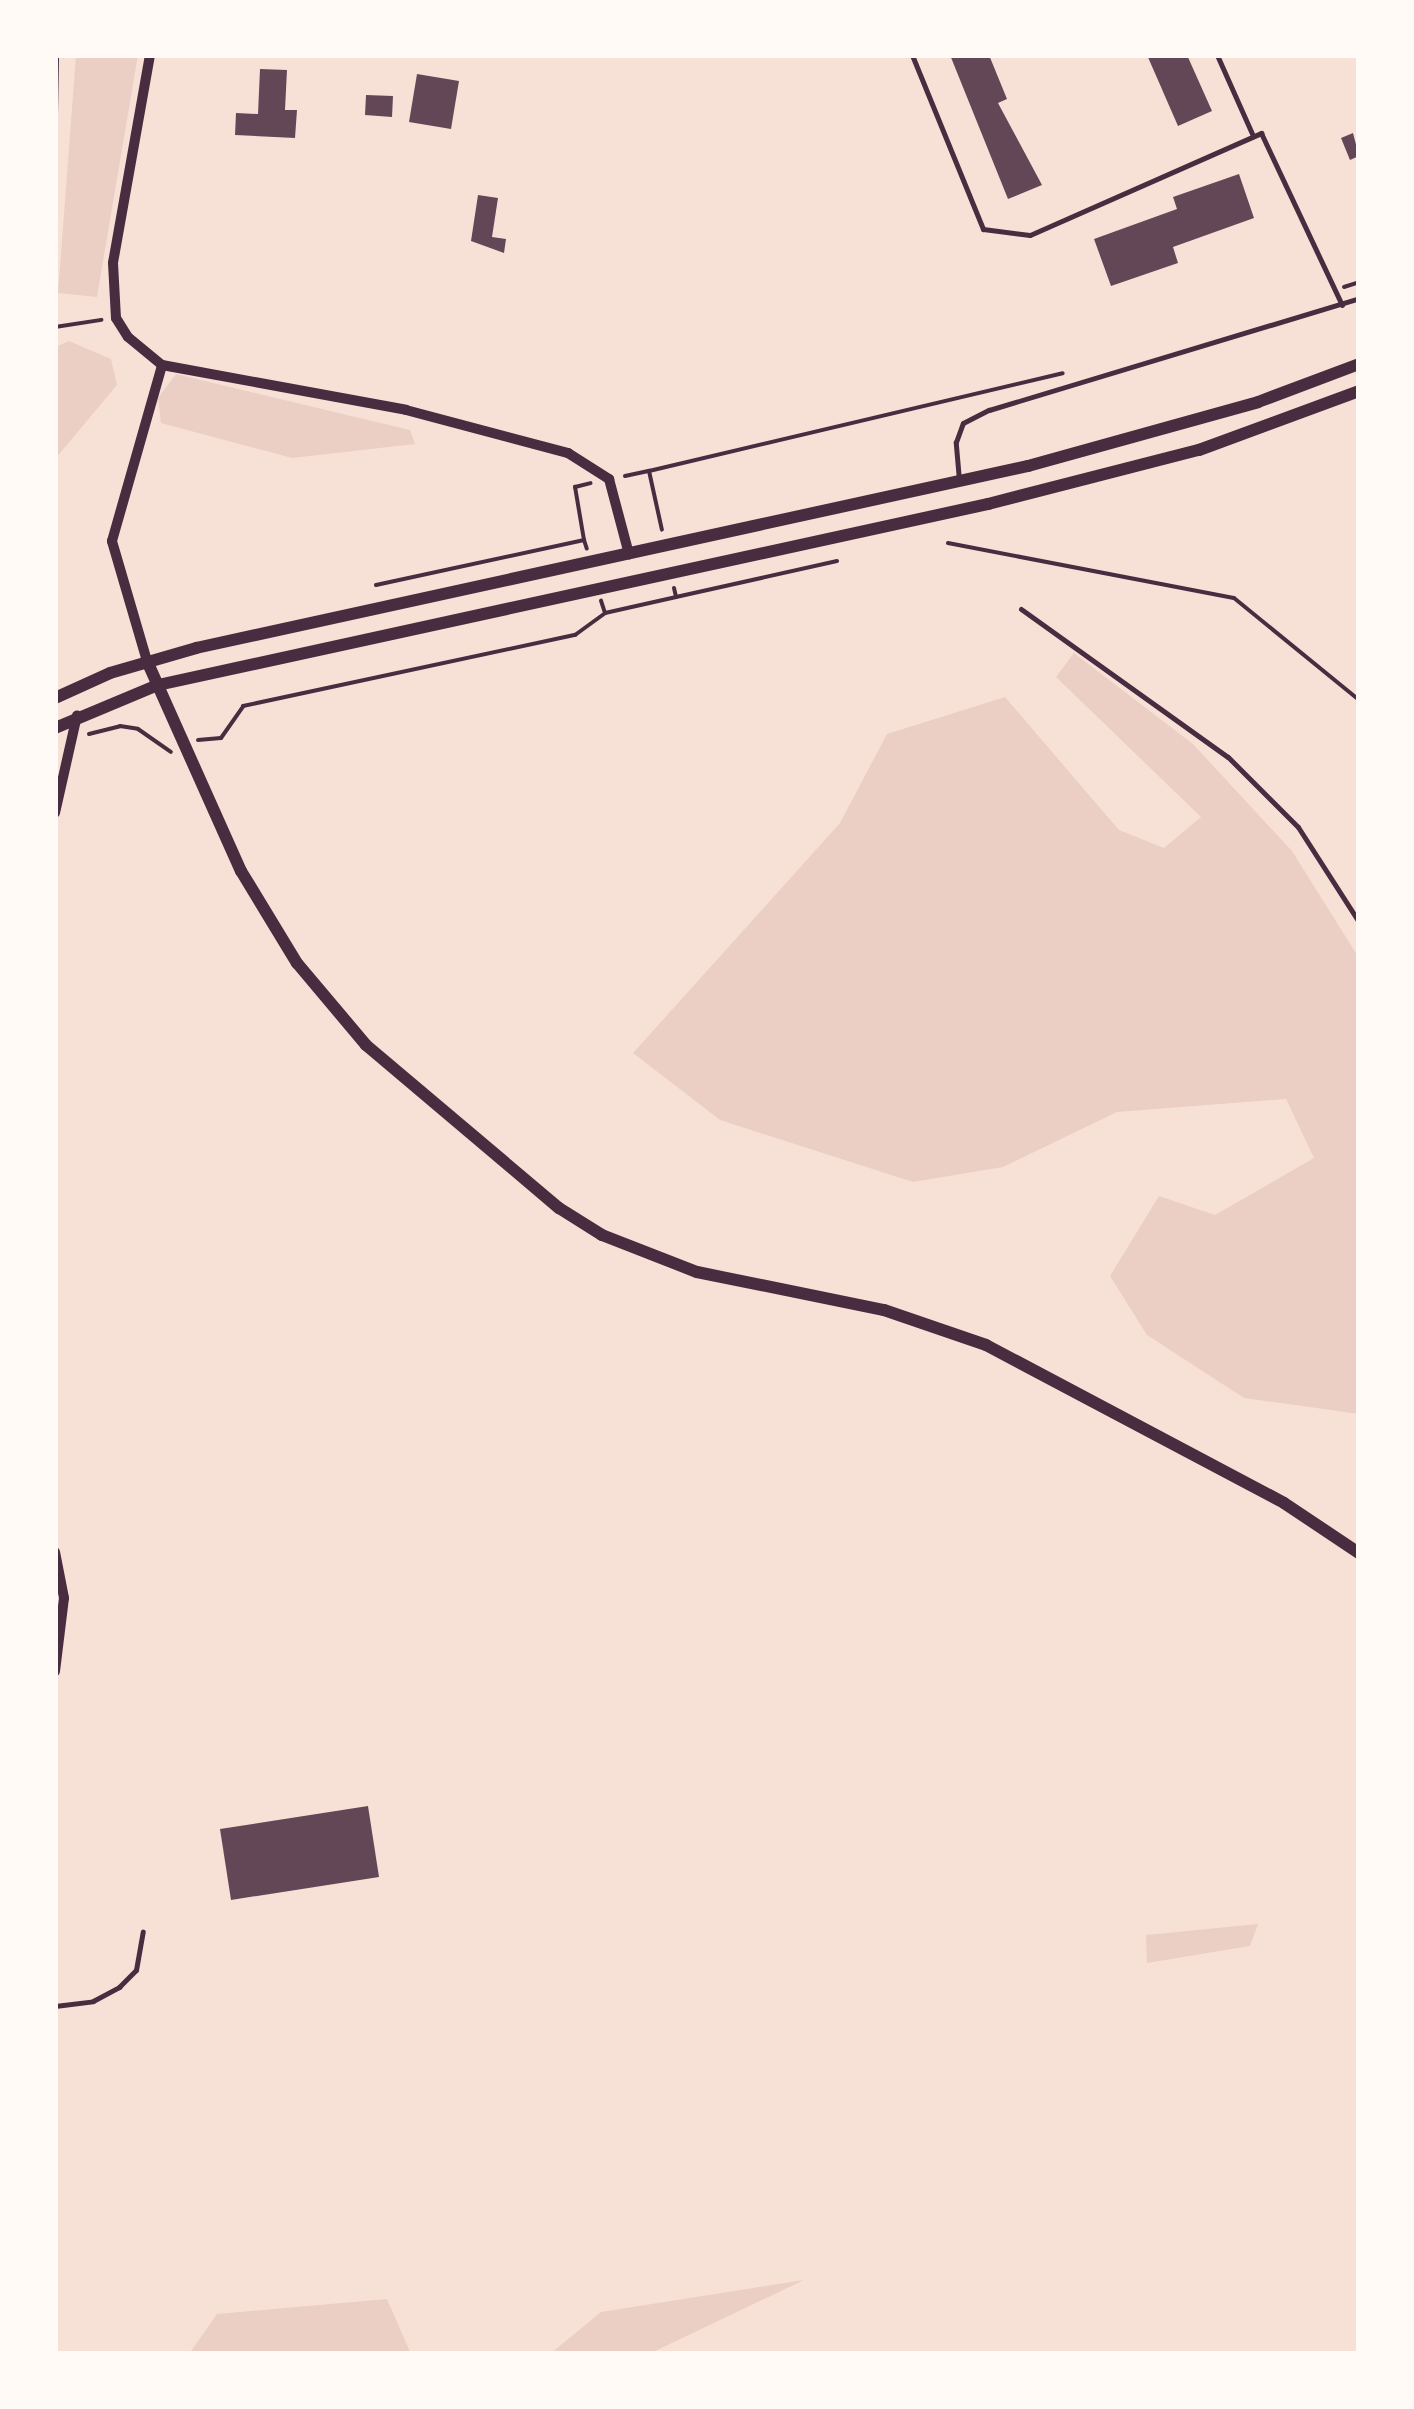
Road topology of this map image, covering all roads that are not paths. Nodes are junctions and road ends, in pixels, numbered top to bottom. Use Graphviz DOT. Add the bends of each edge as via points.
graph roads {
  1 [pos="150,55"];
  2 [pos="912,55"];
  3 [pos="1216,55"];
  4 [pos="1253,136"];
  5 [pos="1359,298"];
  6 [pos="1342,304"];
  7 [pos="162,364"];
  8 [pos="1359,364"];
  9 [pos="1359,392"];
  10 [pos="959,483"];
  11 [pos="629,554"];
  12 [pos="1021,609"];
  13 [pos="147,661"];
  14 [pos="158,686"];
  15 [pos="55,698"];
  16 [pos="77,714"];
  17 [pos="55,728"];
  18 [pos="55,813"];
  19 [pos="1359,922"];
  20 [pos="55,1552"];
  21 [pos="1359,1554"];
  22 [pos="55,1671"];
  23 [pos="143,1932"];
  24 [pos="55,2006"];
  1 -- 7 [label="street" via="113,263 116,318"];
  2 -- 4 [label="lane" via="983,229 1003,236 1030,235"];
  3 -- 4 [label="lane"];
  4 -- 6 [label="lane" via="1261,132"];
  5 -- 6 [label="lane"];
  6 -- 10 [label="lane" via="989,410 963,423 956,442"];
  7 -- 11 [label="street" via="406,410 568,453 609,479"];
  7 -- 13 [label="street" via="112,541"];
  8 -- 10 [label="street" via="1188,424"];
  9 -- 14 [label="street" via="1199,450 988,504"];
  10 -- 11 [label="street"];
  11 -- 13 [label="street"];
  12 -- 19 [label="lane" via="1228,757 1298,827"];
  13 -- 14 [label="street"];
  13 -- 15 [label="street"];
  14 -- 16 [label="street"];
  14 -- 21 [label="street" via="241,871 306,975 432,1107 559,1208 616,1242 698,1272 884,1310 986,1345 1284,1503"];
  16 -- 17 [label="street"];
  16 -- 18 [label="street"];
  20 -- 22 [label="street" via="64,1598"];
  23 -- 24 [label="lane" via="136,1970 119,1987 93,2000"];
}
